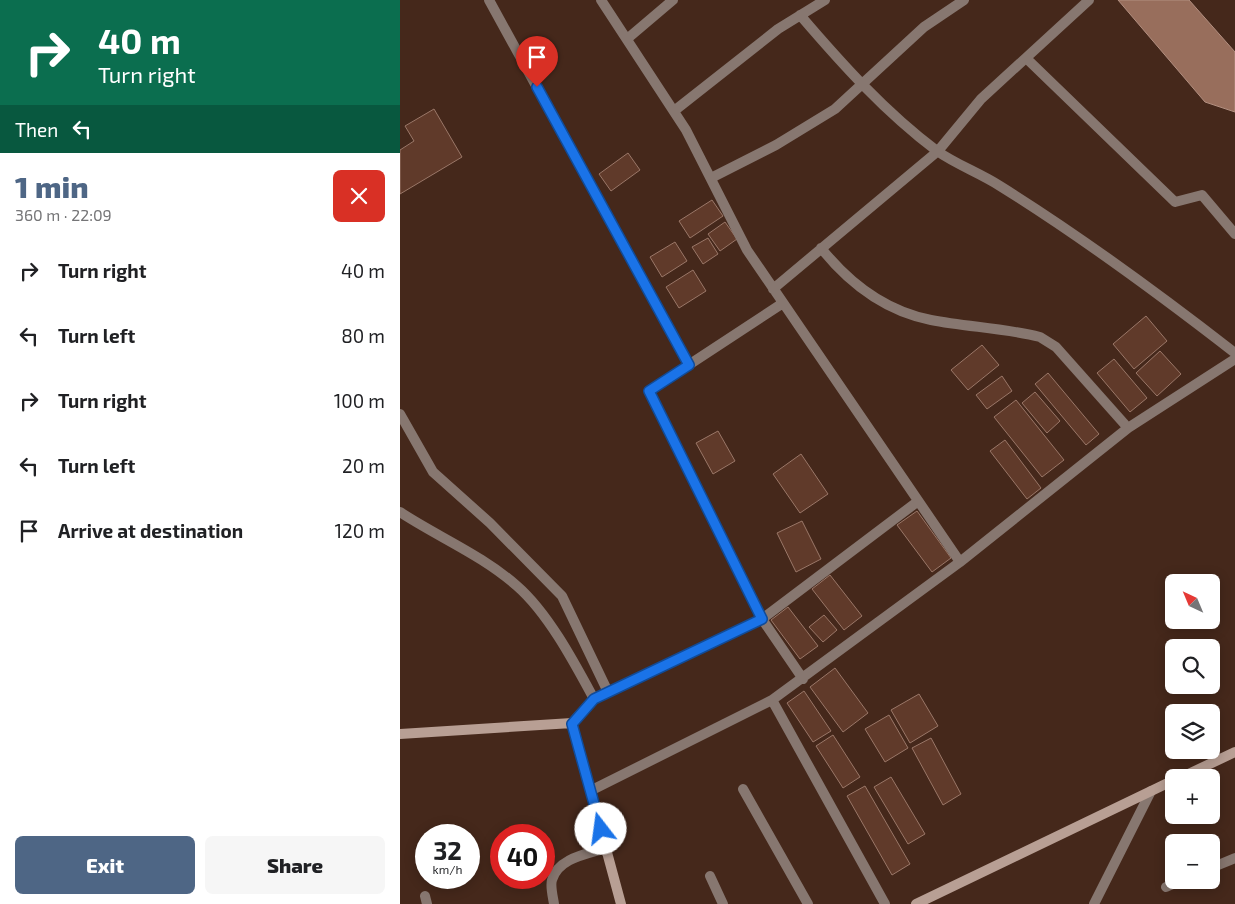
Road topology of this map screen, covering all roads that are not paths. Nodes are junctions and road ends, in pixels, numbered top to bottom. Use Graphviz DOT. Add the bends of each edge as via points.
graph roads {
  1 [pos="489,0"];
  2 [pos="601,0"];
  3 [pos="673,0"];
  4 [pos="825,0"];
  5 [pos="964,0"];
  6 [pos="1089,0"];
  7 [pos="800,15"];
  8 [pos="627,39"];
  9 [pos="1026,58"];
  10 [pos="861,84"];
  11 [pos="674,111"];
  12 [pos="938,151"];
  13 [pos="711,178"];
  14 [pos="1235,234"];
  15 [pos="821,248"];
  16 [pos="773,289"];
  17 [pos="783,303"];
  18 [pos="1235,353"];
  19 [pos="1235,359"];
  20 [pos="689,365"];
  21 [pos="400,414"];
  22 [pos="1128,428"];
  23 [pos="918,502"];
  24 [pos="400,512"];
  25 [pos="960,562"];
  26 [pos="762,619"];
  27 [pos="804,679"];
  28 [pos="608,692"];
  29 [pos="594,699"];
  30 [pos="772,700"];
  31 [pos="572,724"];
  32 [pos="400,734"];
  33 [pos="1235,752"];
  34 [pos="1199,769"];
  35 [pos="1165,784"];
  36 [pos="743,789"];
  37 [pos="590,791"];
  38 [pos="1151,791"];
  39 [pos="606,848"];
  40 [pos="1235,858"];
  41 [pos="1220,864"];
  42 [pos="710,876"];
  43 [pos="554,904"];
  44 [pos="621,904"];
  45 [pos="723,904"];
  46 [pos="808,904"];
  47 [pos="884,904"];
  48 [pos="916,904"];
  49 [pos="1094,904"];
  1 -- 20 [label="street"];
  2 -- 8 [label="street"];
  3 -- 8 [label="street"];
  4 -- 7 [label="street"];
  5 -- 10 [label="street" via="924,27"];
  6 -- 9 [label="street"];
  7 -- 10 [label="street"];
  7 -- 11 [label="street"];
  8 -- 11 [label="street"];
  9 -- 12 [label="street" via="981,99"];
  9 -- 14 [label="street" via="1175,202 1202,195"];
  10 -- 12 [label="street"];
  10 -- 13 [label="street" via="814,123"];
  11 -- 13 [label="street"];
  12 -- 15 [label="street"];
  12 -- 18 [label="street" via="999,185 1067,230 1152,289"];
  13 -- 16 [label="street" via="747,250"];
  15 -- 16 [label="street"];
  15 -- 22 [label="street" via="838,270 858,286 881,302 912,315 1040,337 1056,347"];
  16 -- 17 [label="street"];
  17 -- 20 [label="street"];
  17 -- 23 [label="street"];
  19 -- 22 [label="street"];
  20 -- 26 [label="street" via="649,391"];
  21 -- 28 [label="street" via="433,472 490,523 562,596"];
  22 -- 25 [label="street"];
  23 -- 25 [label="street"];
  23 -- 26 [label="street"];
  24 -- 29 [label="street" via="467,551 517,586 540,610"];
  25 -- 27 [label="street"];
  26 -- 27 [label="street"];
  26 -- 28 [label="street"];
  27 -- 30 [label="street"];
  28 -- 29 [label="street"];
  29 -- 31 [label="street"];
  30 -- 37 [label="street"];
  30 -- 47 [label="street"];
  31 -- 32 [label="street"];
  31 -- 37 [label="street"];
  33 -- 34 [label="street"];
  35 -- 38 [label="street"];
  36 -- 46 [label="street"];
  37 -- 39 [label="street"];
  38 -- 48 [label="street"];
  38 -- 49 [label="street"];
  39 -- 43 [label="street" via="569,860 558,870 552,881"];
  39 -- 44 [label="street"];
  40 -- 41 [label="street"];
  42 -- 45 [label="street"];
}
